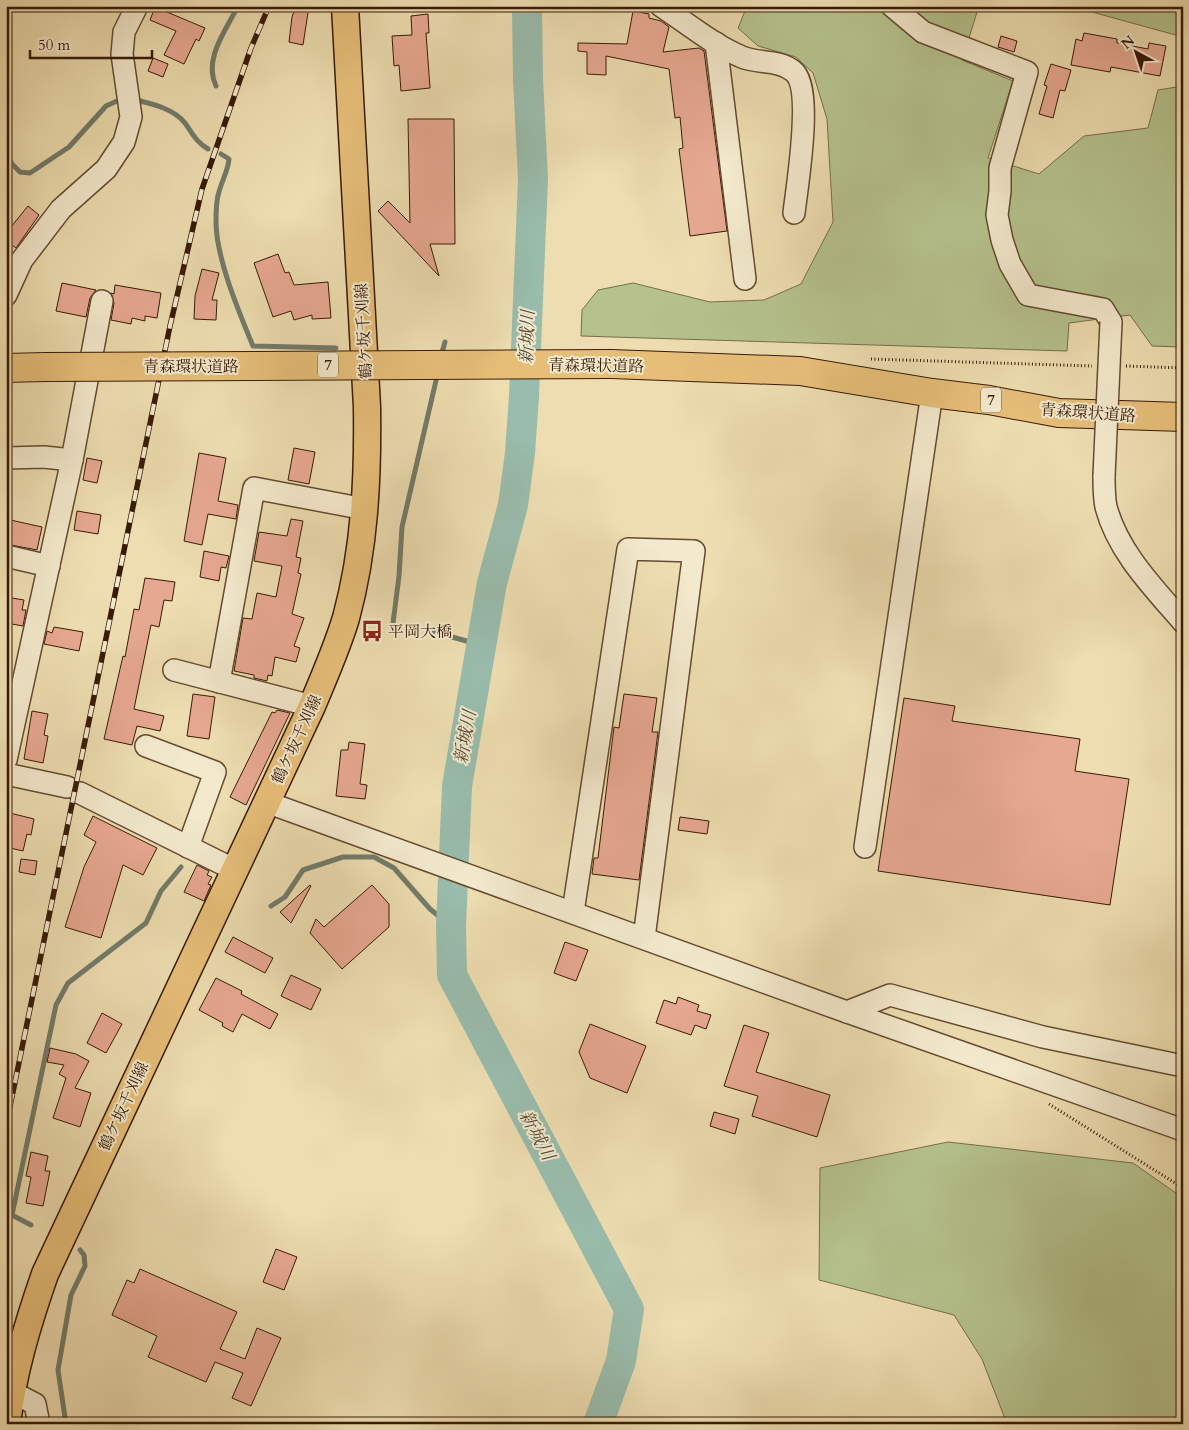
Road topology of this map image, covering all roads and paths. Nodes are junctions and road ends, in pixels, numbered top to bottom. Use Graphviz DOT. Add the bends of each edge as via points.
graph roads {
  1 [pos="137,6"];
  2 [pos="345,6"];
  3 [pos="661,6"];
  4 [pos="892,6"];
  5 [pos="716,43"];
  6 [pos="794,213"];
  7 [pos="745,279"];
  8 [pos="6,295"];
  9 [pos="102,301"];
  10 [pos="871,360"];
  11 [pos="1100,366"];
  12 [pos="1120,366"];
  13 [pos="6,368"];
  14 [pos="1183,368"];
  15 [pos="932,393"];
  16 [pos="1183,416"];
  17 [pos="6,458"];
  18 [pos="72,460"];
  19 [pos="365,509"];
  20 [pos="6,556"];
  21 [pos="49,566"];
  22 [pos="1183,622"];
  23 [pos="174,670"];
  24 [pos="218,682"];
  25 [pos="312,706"];
  26 [pos="146,746"];
  27 [pos="6,760"];
  28 [pos="6,774"];
  29 [pos="266,802"];
  30 [pos="188,847"];
  31 [pos="865,847"];
  32 [pos="235,870"];
  33 [pos="573,912"];
  34 [pos="644,938"];
  35 [pos="847,1012"];
  36 [pos="1183,1066"];
  37 [pos="1183,1130"];
  38 [pos="12,1392"];
  39 [pos="7,1424"];
  40 [pos="38,1424"];
  1 -- 8 [label="street" via="124,32 122,54 131,117 124,142 106,169 61,209 22,260"];
  2 -- 19 [label="main road, 鶴ケ坂千刈線" via="367,407"];
  3 -- 5 [label="street"];
  4 -- 22 [label="street, bridge" via="923,32 1028,72 1000,168 997,214 1002,240 1010,264 1028,294 1103,309 1111,322 1104,476 1106,505 1114,530 1134,563"];
  5 -- 6 [label="street" via="743,58 780,64 794,71 802,89 804,109"];
  5 -- 7 [label="street"];
  9 -- 18 [label="street"];
  10 -- 11 [label="path"];
  12 -- 14 [label="path"];
  13 -- 15 [label="highway, 青森環状道路 / 7, bridge" via="611,364 800,371"];
  15 -- 16 [label="highway, 青森環状道路 / 7" via="1058,413"];
  15 -- 31 [label="street"];
  17 -- 18 [label="street"];
  18 -- 21 [label="street"];
  19 -- 24 [label="street" via="254,488"];
  19 -- 25 [label="main road, 鶴ケ坂千刈線" via="360,554 346,616"];
  20 -- 21 [label="street"];
  21 -- 27 [label="street"];
  23 -- 24 [label="street"];
  24 -- 25 [label="street"];
  25 -- 29 [label="main road, 鶴ケ坂千刈線"];
  26 -- 30 [label="street" via="215,772"];
  28 -- 30 [label="street" via="74,790"];
  29 -- 32 [label="main road, 鶴ケ坂千刈線"];
  29 -- 33 [label="street"];
  30 -- 32 [label="street"];
  32 -- 38 [label="main road, 鶴ケ坂千刈線" via="45,1274 26,1331"];
  33 -- 34 [label="street"];
  33 -- 34 [label="street" via="628,549 694,551"];
  34 -- 35 [label="street"];
  35 -- 36 [label="street" via="890,995 1043,1037"];
  35 -- 37 [label="street"];
  38 -- 39 [label="main road, 鶴ケ坂千刈線"];
  38 -- 40 [label="street" via="35,1404"];
}
